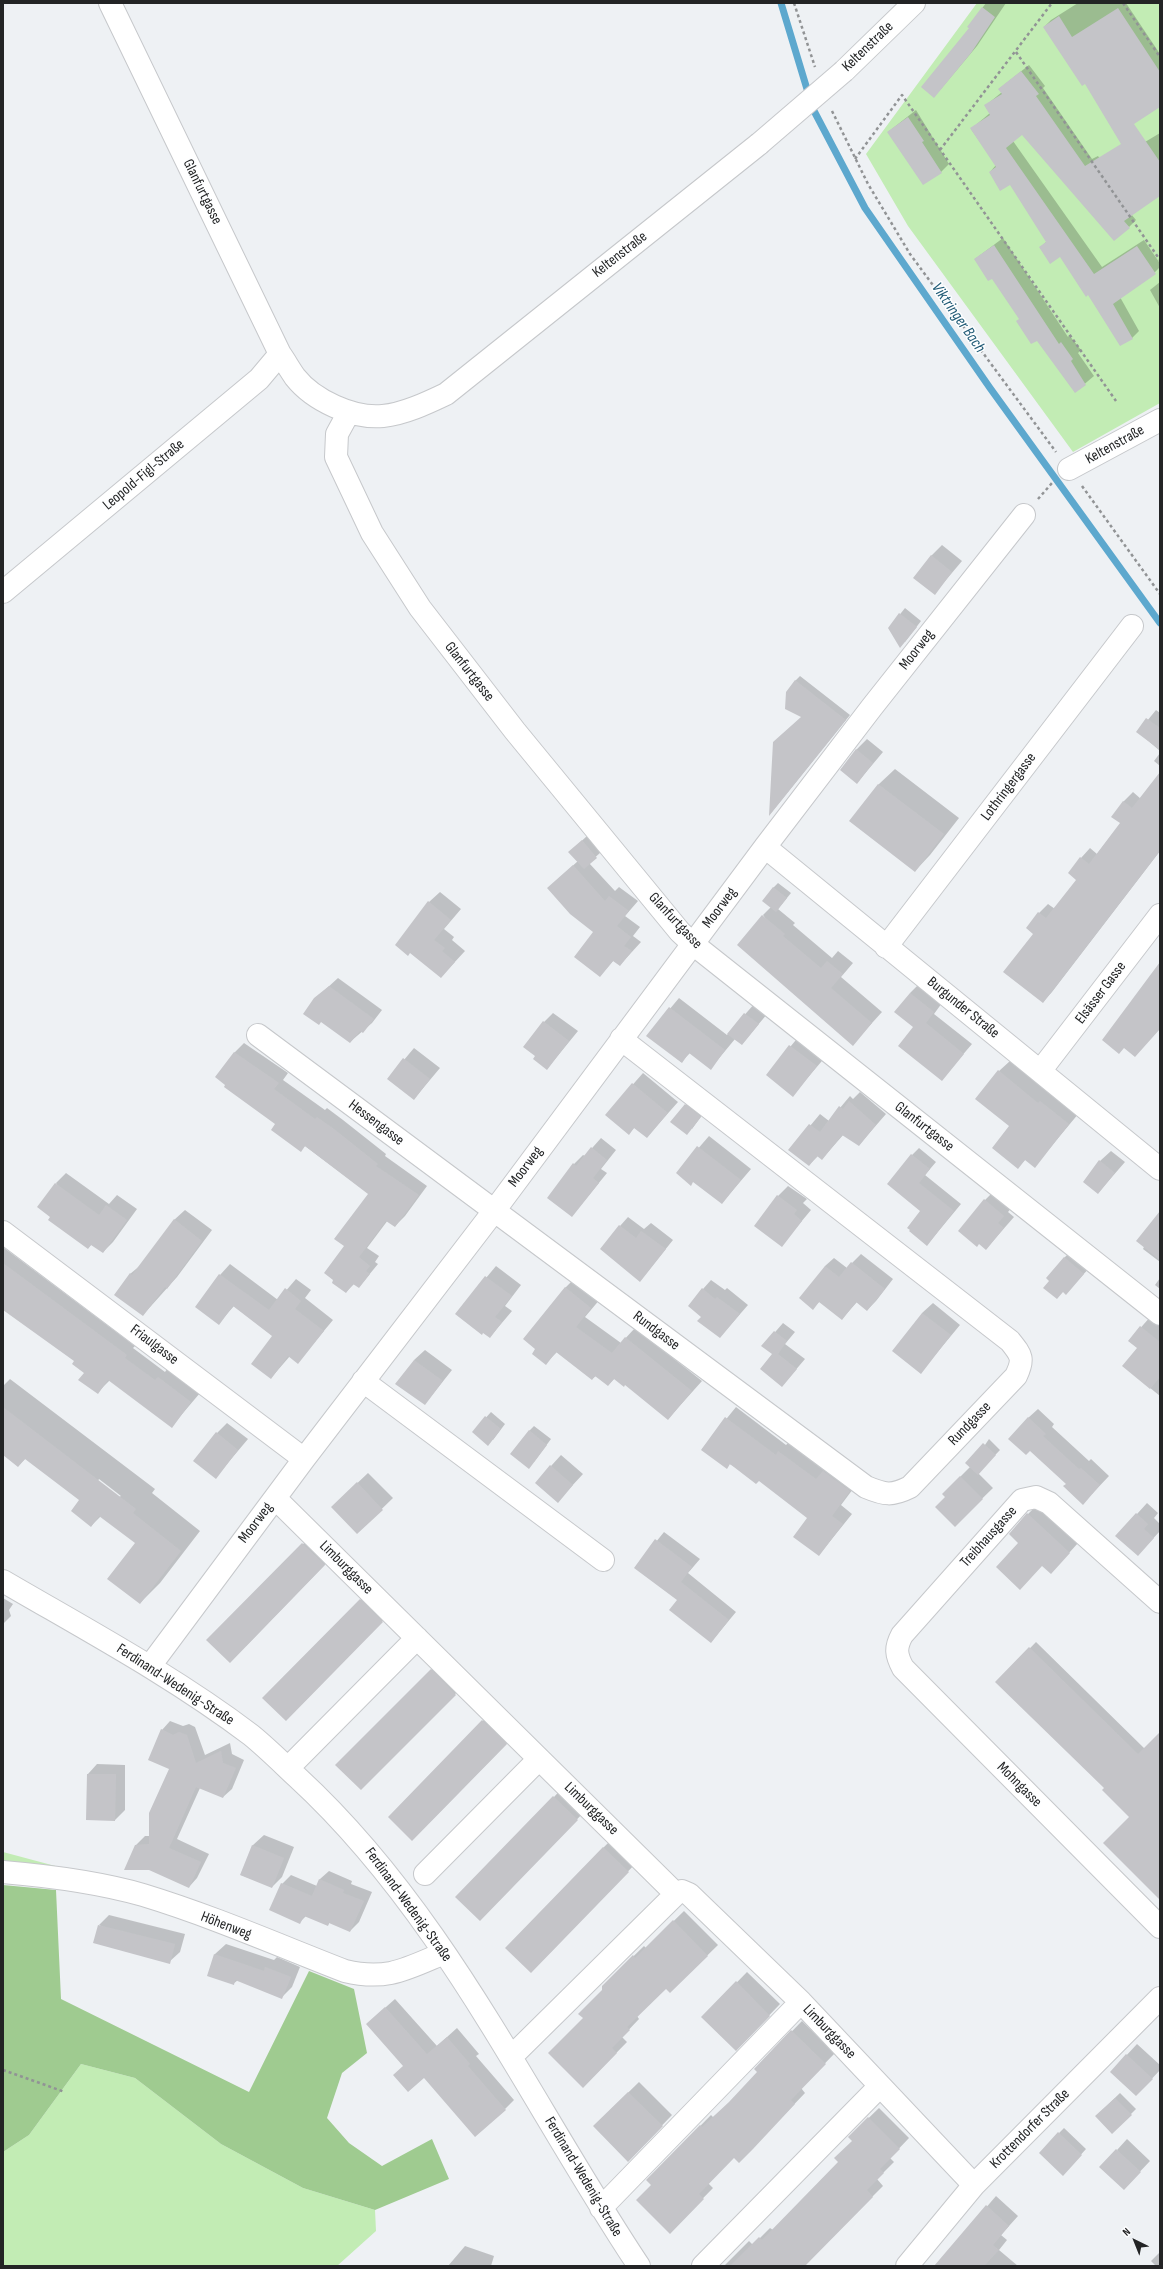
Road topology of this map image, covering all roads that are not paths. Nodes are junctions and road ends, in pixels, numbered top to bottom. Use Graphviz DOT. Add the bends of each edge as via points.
graph roads {
  1 [pos="110,3"];
  2 [pos="914,3"];
  3 [pos="280,354"];
  4 [pos="296,378"];
  5 [pos="349,412"];
  6 [pos="1160,420"];
  7 [pos="1069,469"];
  8 [pos="1024,515"];
  9 [pos="3,592"];
  10 [pos="1132,626"];
  11 [pos="765,847"];
  12 [pos="1160,915"];
  13 [pos="693,944"];
  14 [pos="886,947"];
  15 [pos="258,1035"];
  16 [pos="621,1039"];
  17 [pos="1041,1070"];
  18 [pos="1160,1169"];
  19 [pos="494,1211"];
  20 [pos="3,1232"];
  21 [pos="1160,1314"];
  22 [pos="363,1380"];
  23 [pos="304,1459"];
  24 [pos="275,1498"];
  25 [pos="603,1560"];
  26 [pos="3,1581"];
  27 [pos="1160,1602"];
  28 [pos="902,1635"];
  29 [pos="417,1638"];
  30 [pos="150,1666"];
  31 [pos="539,1759"];
  32 [pos="288,1768"];
  33 [pos="3,1872"];
  34 [pos="425,1874"];
  35 [pos="676,1894"];
  36 [pos="1160,1926"];
  37 [pos="444,1953"];
  38 [pos="1160,1998"];
  39 [pos="801,2002"];
  40 [pos="511,2057"];
  41 [pos="880,2086"];
  42 [pos="974,2185"];
  43 [pos="600,2208"];
  44 [pos="639,2266"];
  45 [pos="703,2266"];
  46 [pos="907,2266"];
  1 -- 3 [label="street, Glanfurtgasse"];
  2 -- 5 [label="street, Keltenstraße, bridge" via="844,71 759,144 446,394 418,407 382,416"];
  3 -- 4 [label="street, Glanfurtgasse"];
  3 -- 9 [label="street, Leopold-Figl-Straße" via="259,379"];
  4 -- 5 [label="street, Keltenstraße" via="326,403"];
  5 -- 13 [label="street, Glanfurtgasse" via="337,434 336,457 372,533 420,608 515,731 680,932"];
  6 -- 7 [label="street, Keltenstraße"];
  8 -- 11 [label="street, Moorweg"];
  10 -- 14 [label="street, Lothringergasse"];
  11 -- 13 [label="street, Moorweg"];
  11 -- 14 [label="street, Burgunder Straße"];
  12 -- 17 [label="street, Elsässer Gasse"];
  13 -- 16 [label="street, Moorweg"];
  13 -- 21 [label="street, Glanfurtgasse"];
  14 -- 17 [label="street, Burgunder Straße"];
  15 -- 19 [label="street, Hessengasse"];
  16 -- 19 [label="street, Moorweg"];
  16 -- 19 [label="street, Rundgasse" via="1010,1341 1020,1353 1022,1363 1016,1376 910,1487 895,1494 880,1493 866,1487"];
  17 -- 18 [label="street, Burgunder Straße"];
  19 -- 22 [label="street, Moorweg"];
  20 -- 23 [label="street, Friaulgasse"];
  22 -- 23 [label="street, Moorweg"];
  22 -- 25 [label="street"];
  23 -- 24 [label="street, Moorweg"];
  24 -- 29 [label="street, Limburggasse"];
  24 -- 30 [label="street, Moorweg"];
  26 -- 30 [label="street, Ferdinand-Wedenig-Straße"];
  27 -- 28 [label="street, Treibhausgasse" via="1050,1502 1036,1497 1022,1500"];
  28 -- 36 [label="street, Mohngasse" via="896,1645 902,1668"];
  29 -- 31 [label="street, Limburggasse"];
  29 -- 32 [label="street"];
  30 -- 32 [label="street, Ferdinand-Wedenig-Straße" via="252,1736"];
  31 -- 34 [label="street"];
  31 -- 35 [label="street, Limburggasse"];
  32 -- 37 [label="street, Ferdinand-Wedenig-Straße" via="324,1802 382,1865"];
  33 -- 37 [label="street, Höhenweg" via="52,1876 144,1895 361,1975 398,1973"];
  35 -- 39 [label="street, Limburggasse" via="682,1891 689,1894"];
  35 -- 40 [label="street"];
  37 -- 40 [label="street, Ferdinand-Wedenig-Straße"];
  38 -- 42 [label="street, Krottendorfer Straße"];
  39 -- 41 [label="street, Limburggasse"];
  39 -- 43 [label="street"];
  40 -- 43 [label="street, Ferdinand-Wedenig-Straße"];
  41 -- 42 [label="street, Limburggasse"];
  41 -- 45 [label="street"];
  42 -- 46 [label="street, Krottendorfer Straße"];
  43 -- 44 [label="street, Ferdinand-Wedenig-Straße"];
}
